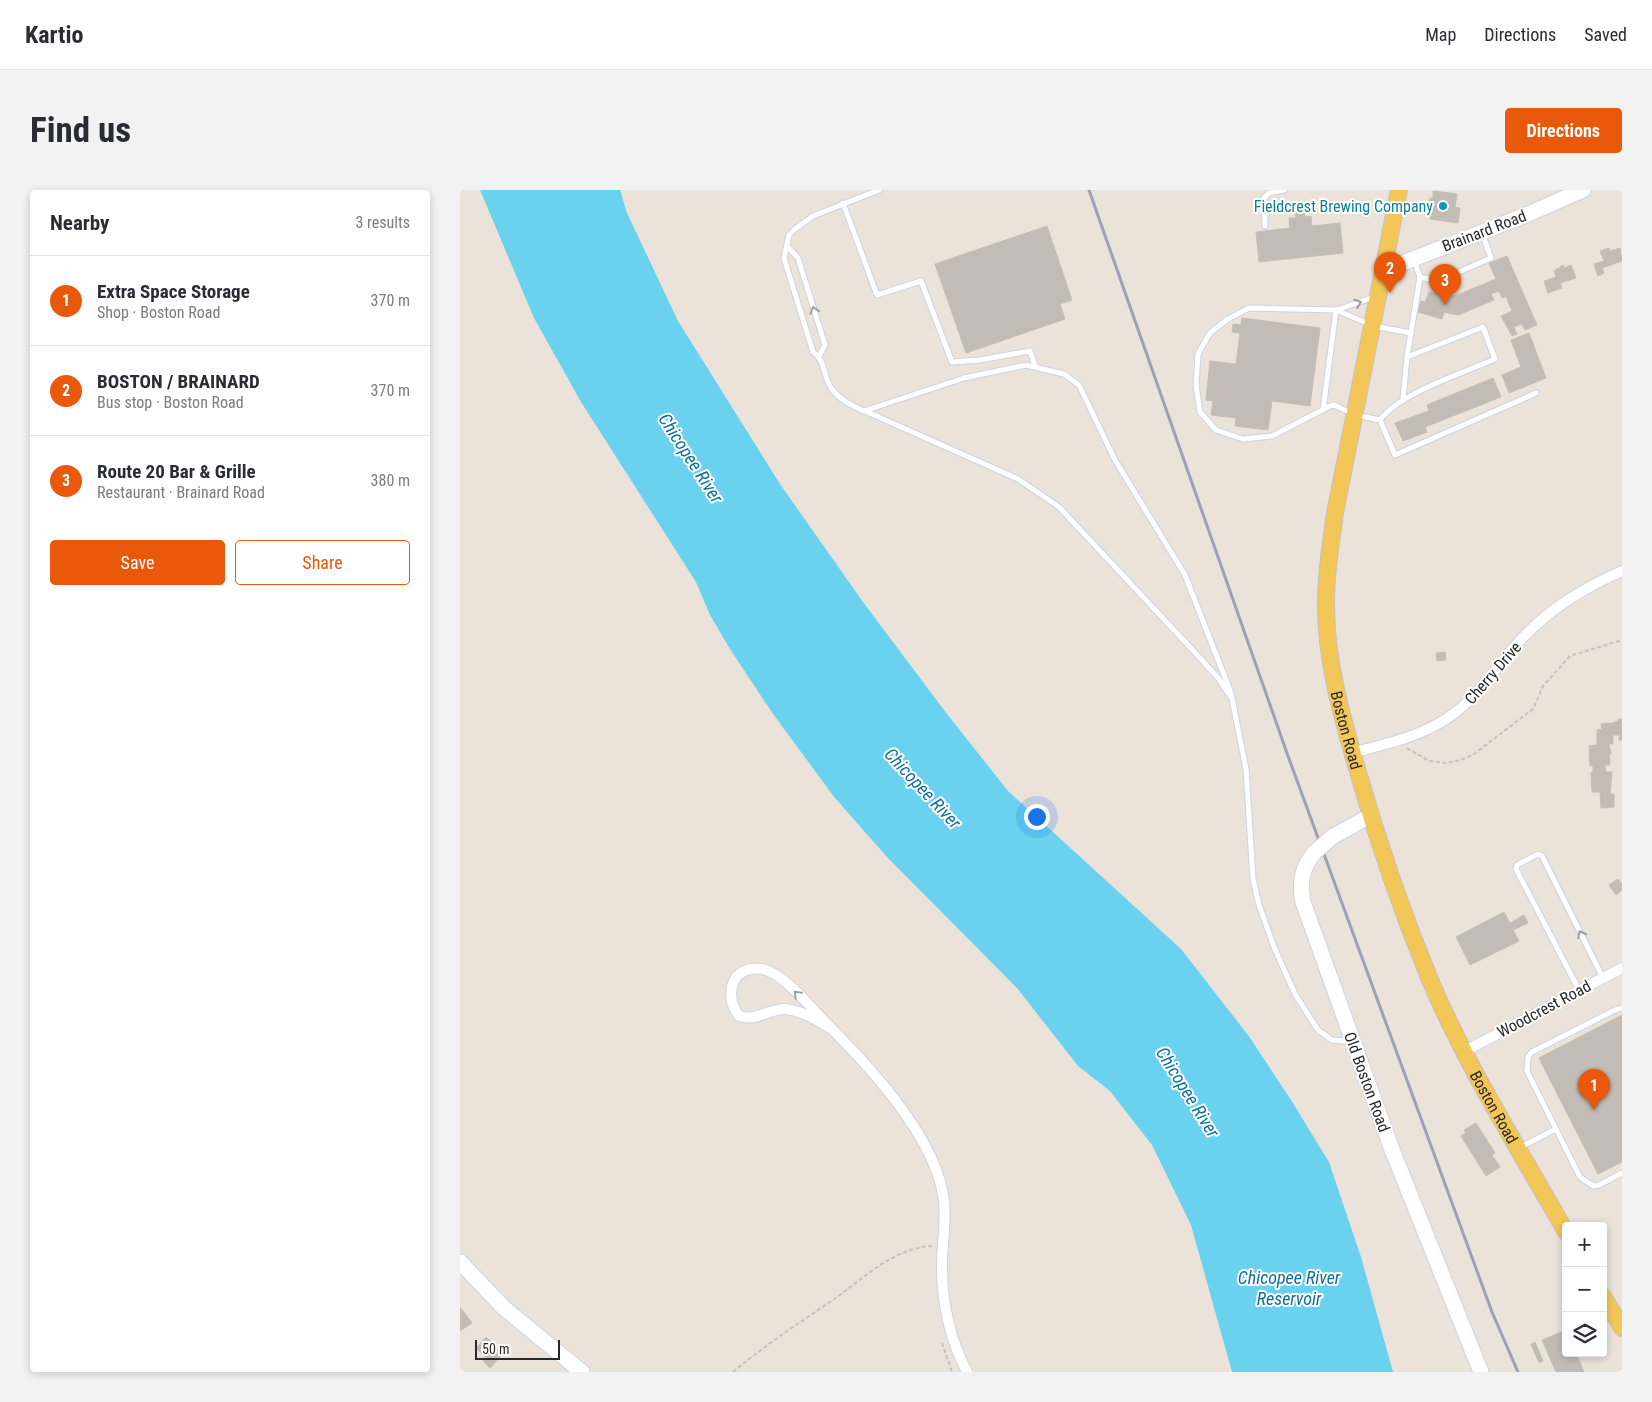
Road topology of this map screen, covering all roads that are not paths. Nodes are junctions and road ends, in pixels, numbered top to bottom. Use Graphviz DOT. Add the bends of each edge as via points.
graph roads {
  1 [pos="879,190"];
  2 [pos="1284,190"];
  3 [pos="1399,190"];
  4 [pos="1583,190"];
  5 [pos="842,203"];
  6 [pos="1265,226"];
  7 [pos="1482,232"];
  8 [pos="787,246"];
  9 [pos="1413,259"];
  10 [pos="1385,270"];
  11 [pos="1420,277"];
  12 [pos="1380,295"];
  13 [pos="1336,310"];
  14 [pos="1374,326"];
  15 [pos="1411,333"];
  16 [pos="819,356"];
  17 [pos="1407,357"];
  18 [pos="1035,366"];
  19 [pos="1536,393"];
  20 [pos="1403,399"];
  21 [pos="1323,410"];
  22 [pos="864,411"];
  23 [pos="1355,416"];
  24 [pos="1380,420"];
  25 [pos="1622,571"];
  26 [pos="1234,702"];
  27 [pos="1352,753"];
  28 [pos="1370,816"];
  29 [pos="1622,968"];
  30 [pos="1603,978"];
  31 [pos="1579,990"];
  32 [pos="1622,1008"];
  33 [pos="832,1029"];
  34 [pos="1351,1038"];
  35 [pos="1465,1051"];
  36 [pos="1556,1129"];
  37 [pos="1519,1148"];
  38 [pos="1622,1173"];
  39 [pos="1562,1225"];
  40 [pos="460,1262"];
  41 [pos="1607,1303"];
  42 [pos="1622,1328"];
  43 [pos="581,1372"];
  44 [pos="968,1372"];
  45 [pos="1482,1372"];
  1 -- 5 [label="lane"];
  2 -- 6 [label="lane" via="1269,193 1264,198"];
  3 -- 10 [label="main road, Boston Road"];
  4 -- 7 [label="street, Brainard Road"];
  5 -- 8 [label="lane" via="794,229"];
  5 -- 18 [label="lane" via="877,295 920,281 952,362 1030,351"];
  7 -- 9 [label="street, Brainard Road"];
  7 -- 11 [label="lane" via="1491,258 1438,281"];
  8 -- 16 [label="lane" via="784,258 813,352"];
  16 -- 8 [label="lane, one-way" via="825,345 798,258"];
  9 -- 10 [label="street, Brainard Road"];
  9 -- 11 [label="lane"];
  10 -- 12 [label="main road, Boston Road"];
  11 -- 15 [label="lane"];
  13 -- 12 [label="lane, one-way"];
  12 -- 14 [label="main road, Boston Road"];
  13 -- 14 [label="lane"];
  13 -- 21 [label="lane"];
  13 -- 21 [label="lane" via="1249,308 1210,333 1198,354 1196,385 1200,412 1216,430 1243,439 1272,436"];
  14 -- 15 [label="lane"];
  14 -- 23 [label="main road, Boston Road"];
  15 -- 17 [label="lane"];
  16 -- 22 [label="lane" via="830,386 845,401"];
  17 -- 20 [label="lane"];
  17 -- 20 [label="lane" via="1483,327 1495,358"];
  18 -- 22 [label="lane" via="986,371"];
  18 -- 26 [label="lane" via="1064,374 1079,385 1115,460 1185,575"];
  19 -- 24 [label="lane" via="1395,454"];
  20 -- 24 [label="lane"];
  21 -- 23 [label="lane" via="1334,405"];
  22 -- 26 [label="lane" via="1018,479 1059,508 1213,673"];
  23 -- 24 [label="lane"];
  23 -- 27 [label="main road, Boston Road" via="1335,513 1326,602 1334,678"];
  25 -- 27 [label="street, Cherry Drive" via="1587,587 1552,610 1516,645 1477,694 1432,727"];
  26 -- 34 [label="lane" via="1246,769 1253,879 1266,927 1295,994 1318,1030 1332,1040"];
  27 -- 28 [label="main road, Boston Road"];
  28 -- 34 [label="street, Old Boston Road, bridge" via="1332,836 1316,852 1303,872 1301,892"];
  28 -- 35 [label="main road, Boston Road" via="1430,980"];
  29 -- 30 [label="street, Woodcrest Road"];
  30 -- 31 [label="street, Woodcrest Road"];
  30 -- 31 [label="lane, one-way" via="1542,856 1538,854 1517,865 1516,870"];
  31 -- 35 [label="street, Woodcrest Road"];
  32 -- 36 [label="lane" via="1532,1052 1528,1057 1527,1071"];
  33 -- 33 [label="street, one-way" via="792,988 770,971 739,973 730,987 733,1007 739,1016 756,1018 786,1009"];
  33 -- 44 [label="street" via="890,1094 921,1140 935,1169 944,1202 942,1289 946,1315"];
  34 -- 45 [label="street, Old Boston Road"];
  35 -- 37 [label="main road, Boston Road"];
  36 -- 37 [label="lane"];
  36 -- 38 [label="lane" via="1580,1177 1586,1182 1599,1185"];
  37 -- 39 [label="main road, Boston Road"];
  40 -- 43 [label="street" via="504,1308"];
  41 -- 42 [label="main road"];
}
